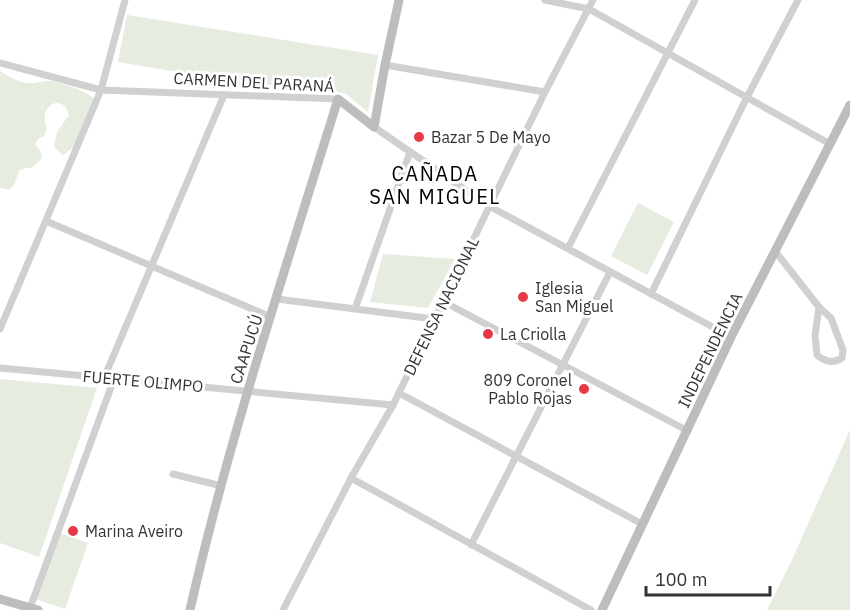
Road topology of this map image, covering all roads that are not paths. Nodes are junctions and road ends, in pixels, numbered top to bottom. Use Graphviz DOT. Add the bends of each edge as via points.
graph roads {
  1 [pos="125,0"];
  2 [pos="399,0"];
  3 [pos="545,0"];
  4 [pos="593,0"];
  5 [pos="695,0"];
  6 [pos="798,0"];
  7 [pos="588,9"];
  8 [pos="669,53"];
  9 [pos="0,63"];
  10 [pos="384,65"];
  11 [pos="101,90"];
  12 [pos="545,92"];
  13 [pos="224,95"];
  14 [pos="747,97"];
  15 [pos="338,99"];
  16 [pos="850,105"];
  17 [pos="374,127"];
  18 [pos="830,144"];
  19 [pos="410,152"];
  20 [pos="489,206"];
  21 [pos="46,221"];
  22 [pos="568,248"];
  23 [pos="775,251"];
  24 [pos="150,267"];
  25 [pos="610,272"];
  26 [pos="651,294"];
  27 [pos="277,299"];
  28 [pos="444,302"];
  29 [pos="819,307"];
  30 [pos="355,309"];
  31 [pos="271,317"];
  32 [pos="435,319"];
  33 [pos="0,329"];
  34 [pos="731,337"];
  35 [pos="563,365"];
  36 [pos="0,368"];
  37 [pos="104,378"];
  38 [pos="114,380"];
  39 [pos="248,391"];
  40 [pos="399,393"];
  41 [pos="393,405"];
  42 [pos="688,431"];
  43 [pos="516,457"];
  44 [pos="173,474"];
  45 [pos="351,478"];
  46 [pos="222,486"];
  47 [pos="642,524"];
  48 [pos="471,545"];
  49 [pos="0,599"];
  50 [pos="34,609"];
  51 [pos="190,610"];
  52 [pos="283,610"];
  53 [pos="591,610"];
  54 [pos="602,610"];
  1 -- 11 [label="street"];
  2 -- 10 [label="street"];
  3 -- 7 [label="street"];
  4 -- 7 [label="street, DEFENSA NACIONAL"];
  5 -- 8 [label="street"];
  6 -- 14 [label="street"];
  7 -- 8 [label="street"];
  7 -- 12 [label="street, DEFENSA NACIONAL"];
  8 -- 14 [label="street"];
  8 -- 22 [label="street"];
  9 -- 11 [label="street, CARMEN DEL PARANÁ"];
  10 -- 12 [label="street"];
  10 -- 17 [label="street"];
  11 -- 13 [label="street, CARMEN DEL PARANÁ"];
  11 -- 21 [label="street"];
  12 -- 20 [label="street, DEFENSA NACIONAL"];
  13 -- 15 [label="street, CARMEN DEL PARANÁ"];
  13 -- 24 [label="street"];
  14 -- 18 [label="street"];
  14 -- 26 [label="street"];
  15 -- 17 [label="street, CARMEN DEL PARANÁ"];
  15 -- 27 [label="street, CAAPUCÚ"];
  16 -- 18 [label="street, INDEPENDENCIA"];
  17 -- 19 [label="street, CARMEN DEL PARANÁ"];
  18 -- 23 [label="street, INDEPENDENCIA"];
  19 -- 20 [label="street, CARMEN DEL PARANÁ"];
  19 -- 30 [label="street"];
  20 -- 22 [label="street, CARMEN DEL PARANÁ"];
  20 -- 28 [label="street, DEFENSA NACIONAL"];
  21 -- 24 [label="street"];
  21 -- 33 [label="street"];
  22 -- 25 [label="street, CARMEN DEL PARANÁ"];
  23 -- 29 [label="street"];
  23 -- 34 [label="street, INDEPENDENCIA"];
  24 -- 31 [label="street"];
  24 -- 37 [label="street"];
  25 -- 26 [label="street, CARMEN DEL PARANÁ"];
  25 -- 35 [label="street"];
  26 -- 34 [label="street, CARMEN DEL PARANÁ"];
  27 -- 30 [label="street"];
  27 -- 31 [label="street, CAAPUCÚ"];
  28 -- 32 [label="street, DEFENSA NACIONAL"];
  28 -- 35 [label="street"];
  29 -- 29 [label="street" via="831,318 839,335 843,350 838,361 830,362 817,355"];
  30 -- 32 [label="street"];
  31 -- 39 [label="street, CAAPUCÚ"];
  32 -- 40 [label="street, DEFENSA NACIONAL"];
  34 -- 42 [label="street, INDEPENDENCIA"];
  35 -- 42 [label="street"];
  35 -- 43 [label="street"];
  36 -- 37 [label="street, FUERTE OLIMPO"];
  37 -- 38 [label="street, FUERTE OLIMPO"];
  38 -- 39 [label="street, FUERTE OLIMPO"];
  38 -- 50 [label="street"];
  39 -- 41 [label="street, FUERTE OLIMPO"];
  39 -- 46 [label="street, CAAPUCÚ"];
  40 -- 41 [label="street, DEFENSA NACIONAL"];
  40 -- 43 [label="street"];
  41 -- 45 [label="street, DEFENSA NACIONAL"];
  42 -- 47 [label="street, INDEPENDENCIA"];
  43 -- 47 [label="street"];
  43 -- 48 [label="street"];
  44 -- 46 [label="street"];
  45 -- 48 [label="street"];
  45 -- 52 [label="street, DEFENSA NACIONAL"];
  46 -- 51 [label="street, CAAPUCÚ"];
  47 -- 54 [label="street, INDEPENDENCIA"];
  48 -- 53 [label="street"];
  49 -- 50 [label="street"];
}
